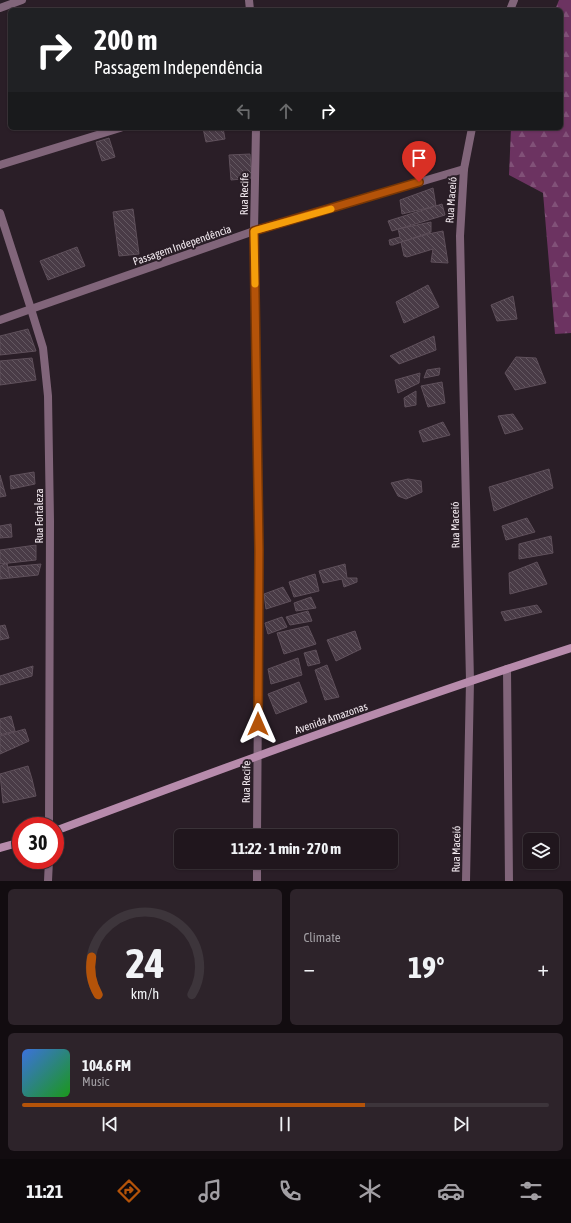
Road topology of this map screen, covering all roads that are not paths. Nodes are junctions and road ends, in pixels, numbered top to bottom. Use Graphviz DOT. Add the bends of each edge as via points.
graph roads {
  1 [pos="22,0"];
  2 [pos="0,8"];
  3 [pos="114,130"];
  4 [pos="256,130"];
  5 [pos="472,130"];
  6 [pos="0,165"];
  7 [pos="464,169"];
  8 [pos="0,213"];
  9 [pos="254,231"];
  10 [pos="31,308"];
  11 [pos="0,320"];
  12 [pos="571,648"];
  13 [pos="507,669"];
  14 [pos="470,681"];
  15 [pos="258,756"];
  16 [pos="49,817"];
  17 [pos="64,828"];
  18 [pos="257,829"];
  19 [pos="12,845"];
  20 [pos="0,848"];
  21 [pos="49,869"];
  22 [pos="257,869"];
  23 [pos="48,881"];
  24 [pos="257,881"];
  25 [pos="466,881"];
  26 [pos="509,881"];
  1 -- 2 [label="street"];
  3 -- 6 [label="street"];
  4 -- 9 [label="street, Rua Recife"];
  5 -- 7 [label="street, Rua Maceió"];
  7 -- 9 [label="street, Passagem Independência"];
  7 -- 14 [label="street, Rua Maceió" via="460,236"];
  8 -- 10 [label="street, Rua Fortaleza"];
  9 -- 10 [label="street, Passagem Independência"];
  9 -- 15 [label="street, Rua Recife" via="259,550"];
  10 -- 11 [label="street, Passagem Independência"];
  10 -- 16 [label="street, Rua Fortaleza" via="43,348 48,396"];
  12 -- 13 [label="street, Avenida Amazonas"];
  13 -- 14 [label="street, Avenida Amazonas"];
  13 -- 26 [label="street"];
  14 -- 15 [label="street, Avenida Amazonas"];
  14 -- 25 [label="street, Rua Maceió"];
  15 -- 17 [label="street, Avenida Amazonas"];
  15 -- 18 [label="street, Rua Recife"];
  19 -- 20 [label="street"];
  21 -- 23 [label="street"];
  22 -- 24 [label="street"];
}
